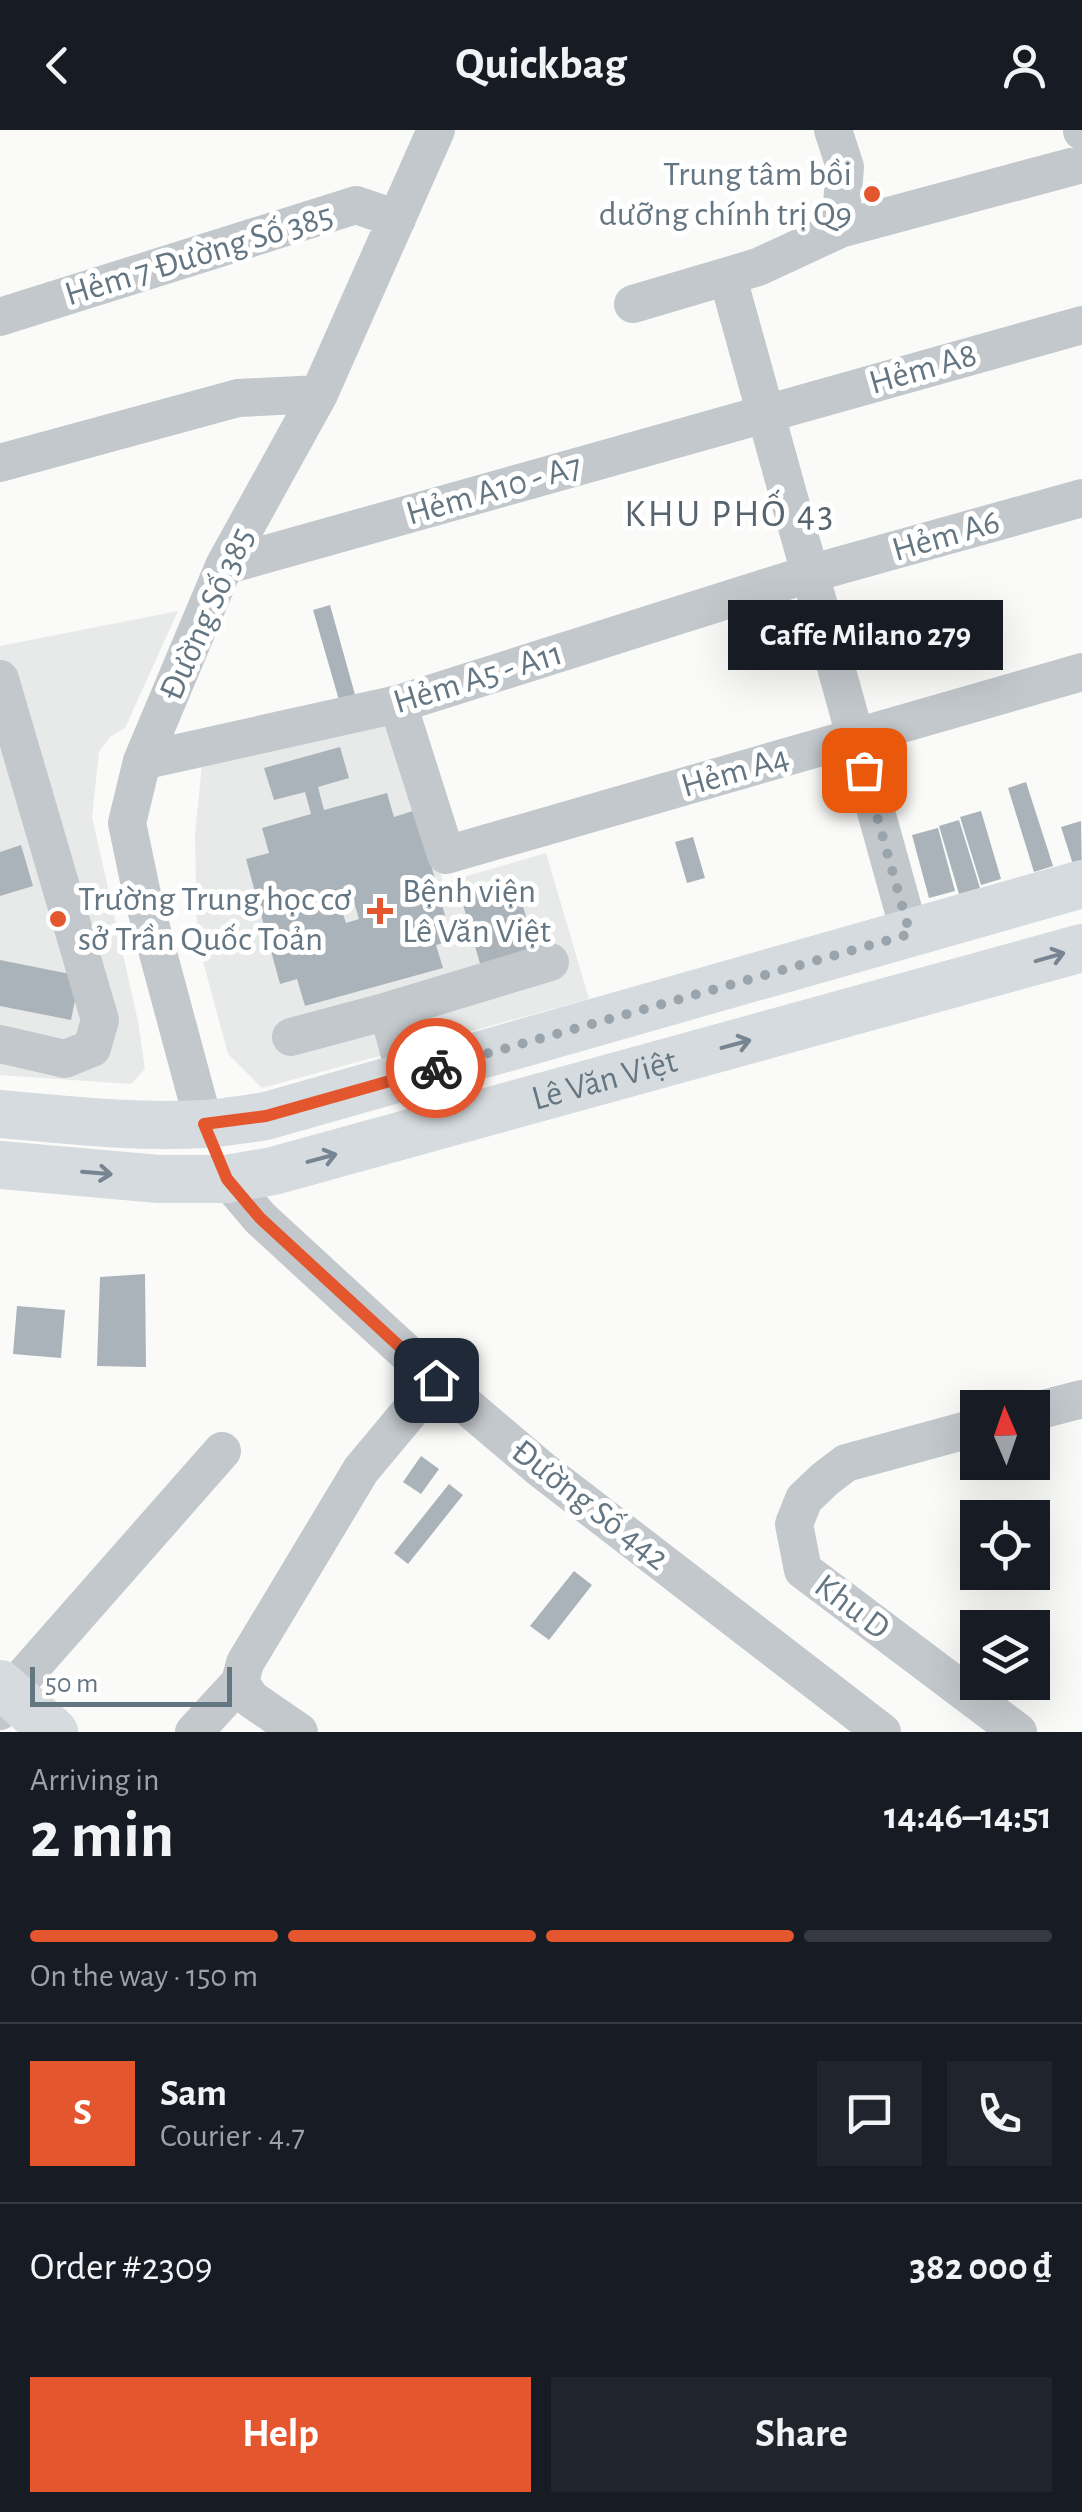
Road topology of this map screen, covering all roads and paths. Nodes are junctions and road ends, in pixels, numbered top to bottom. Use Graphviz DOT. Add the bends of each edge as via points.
graph roads {
  1 [pos="436,130"];
  2 [pos="834,130"];
  3 [pos="1082,164"];
  4 [pos="397,219"];
  5 [pos="840,229"];
  6 [pos="728,278"];
  7 [pos="632,304"];
  8 [pos="0,317"];
  9 [pos="1082,325"];
  10 [pos="319,394"];
  11 [pos="764,414"];
  12 [pos="0,464"];
  13 [pos="1082,498"];
  14 [pos="224,566"];
  15 [pos="809,574"];
  16 [pos="1082,672"];
  17 [pos="0,679"];
  18 [pos="398,704"];
  19 [pos="854,738"];
  20 [pos="142,761"];
  21 [pos="1082,884"];
  22 [pos="910,934"];
  23 [pos="1082,948"];
  24 [pos="550,962"];
  25 [pos="926,992"];
  26 [pos="388,1011"];
  27 [pos="291,1037"];
  28 [pos="0,1044"];
  29 [pos="406,1077"];
  30 [pos="0,1114"];
  31 [pos="204,1124"];
  32 [pos="0,1165"];
  33 [pos="227,1179"];
  34 [pos="436,1380"];
  35 [pos="960,1432"];
  36 [pos="222,1452"];
  37 [pos="240,1682"];
  38 [pos="3,1696"];
  39 [pos="54,1732"];
  40 [pos="194,1732"];
  41 [pos="299,1732"];
  42 [pos="882,1732"];
  43 [pos="1018,1732"];
  1 -- 4 [label="street, Đường Số 385"];
  2 -- 5 [label="street" via="845,166"];
  3 -- 5 [label="street"];
  4 -- 8 [label="street, Hẻm 7 Đường Số 385" via="356,205"];
  4 -- 10 [label="street, Đường Số 385"];
  5 -- 6 [label="street"];
  6 -- 7 [label="street"];
  6 -- 11 [label="street"];
  9 -- 11 [label="street, Hẻm A8"];
  10 -- 12 [label="street" via="238,398"];
  10 -- 14 [label="street, Đường Số 385"];
  11 -- 14 [label="street, Hẻm A10 - A7"];
  11 -- 15 [label="street"];
  13 -- 15 [label="street, Hẻm A6"];
  14 -- 20 [label="street, Đường Số 385"];
  15 -- 18 [label="street, Hẻm A5 - A11"];
  15 -- 19 [label="street"];
  16 -- 19 [label="street, Hẻm A4"];
  17 -- 28 [label="street" via="100,1020 92,1048 65,1059"];
  18 -- 19 [label="street, Hẻm A4" via="446,856"];
  18 -- 20 [label="street, Hẻm A5 - A11"];
  19 -- 22 [label="street"];
  20 -- 31 [label="street, Đường Số 385" via="127,823"];
  21 -- 22 [label="main road, Lê Văn Việt"];
  22 -- 25 [label="main road"];
  22 -- 29 [label="main road, Lê Văn Việt"];
  25 -- 23 [label="main road, Lê Văn Việt, one-way"];
  24 -- 26 [label="street"];
  33 -- 25 [label="main road, Lê Văn Việt, one-way"];
  26 -- 27 [label="street"];
  26 -- 29 [label="street"];
  29 -- 31 [label="main road, Lê Văn Việt" via="266,1116"];
  30 -- 31 [label="main road, Lê Văn Việt"];
  31 -- 33 [label="main road"];
  32 -- 33 [label="main road, Lê Văn Việt, one-way"];
  33 -- 34 [label="street, Đường Số 442" via="260,1218"];
  34 -- 37 [label="street" via="361,1470 245,1663"];
  34 -- 42 [label="street, Đường Số 442"];
  35 -- 43 [label="street, Khu D" via="846,1463 804,1499 794,1524 796,1544 803,1570"];
  36 -- 38 [label="street"];
  37 -- 40 [label="street"];
  37 -- 41 [label="street" via="251,1699"];
  38 -- 39 [label="main road"];
}
